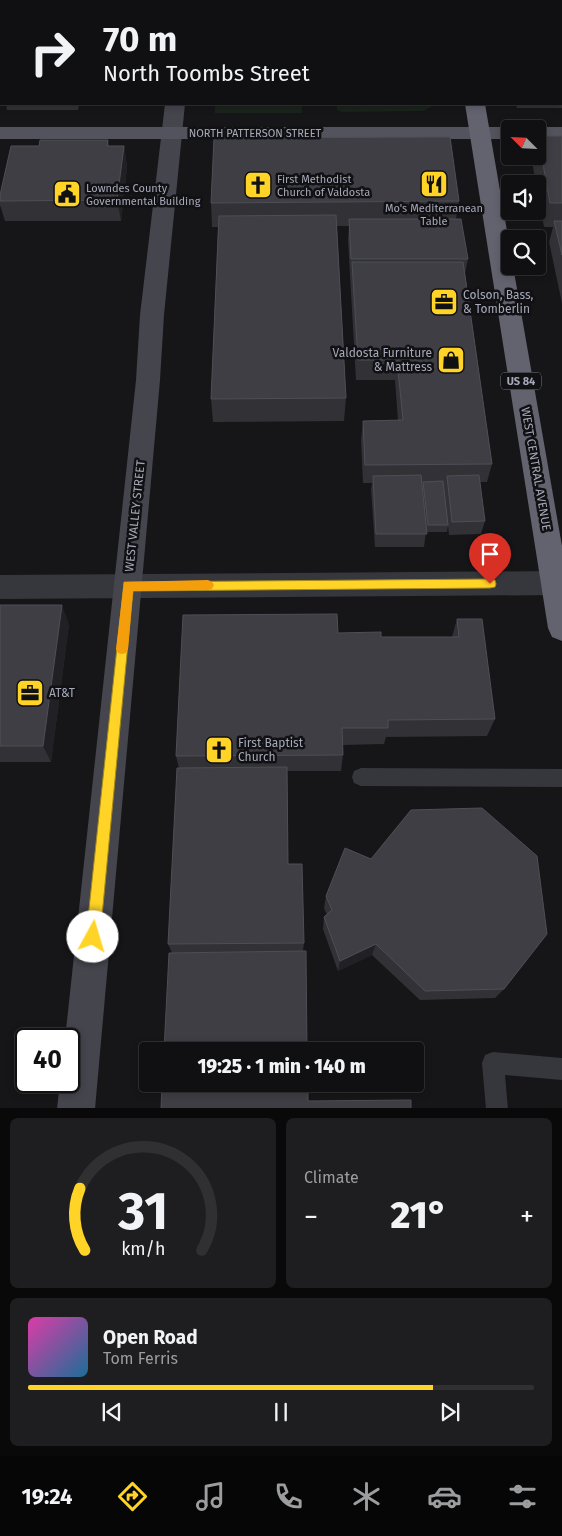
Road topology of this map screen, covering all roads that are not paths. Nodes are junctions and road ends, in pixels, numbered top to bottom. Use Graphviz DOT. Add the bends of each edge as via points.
graph roads {
  1 [pos="175,105"];
  2 [pos="475,105"];
  3 [pos="0,133"];
  4 [pos="172,133"];
  5 [pos="480,133"];
  6 [pos="501,133"];
  7 [pos="546,133"];
  8 [pos="562,133"];
  9 [pos="558,583"];
  10 [pos="128,586"];
  11 [pos="0,587"];
  12 [pos="562,628"];
  13 [pos="361,777"];
  14 [pos="562,778"];
  15 [pos="562,1069"];
  16 [pos="76,1108"];
  17 [pos="497,1108"];
  1 -- 4 [label="street, WEST VALLEY STREET"];
  2 -- 5 [label="highway, WEST CENTRAL AVENUE / US 84"];
  3 -- 4 [label="main road, NORTH PATTERSON STREET"];
  4 -- 5 [label="main road, NORTH PATTERSON STREET"];
  4 -- 10 [label="street, WEST VALLEY STREET"];
  5 -- 6 [label="main road, NORTH PATTERSON STREET"];
  5 -- 9 [label="highway, WEST CENTRAL AVENUE / US 84"];
  7 -- 8 [label="main road"];
  9 -- 10 [label="street"];
  9 -- 12 [label="highway, WEST CENTRAL AVENUE / US 84"];
  10 -- 11 [label="street"];
  10 -- 16 [label="street, WEST VALLEY STREET"];
  13 -- 14 [label="lane"];
  15 -- 17 [label="lane" via="493,1063"];
}
